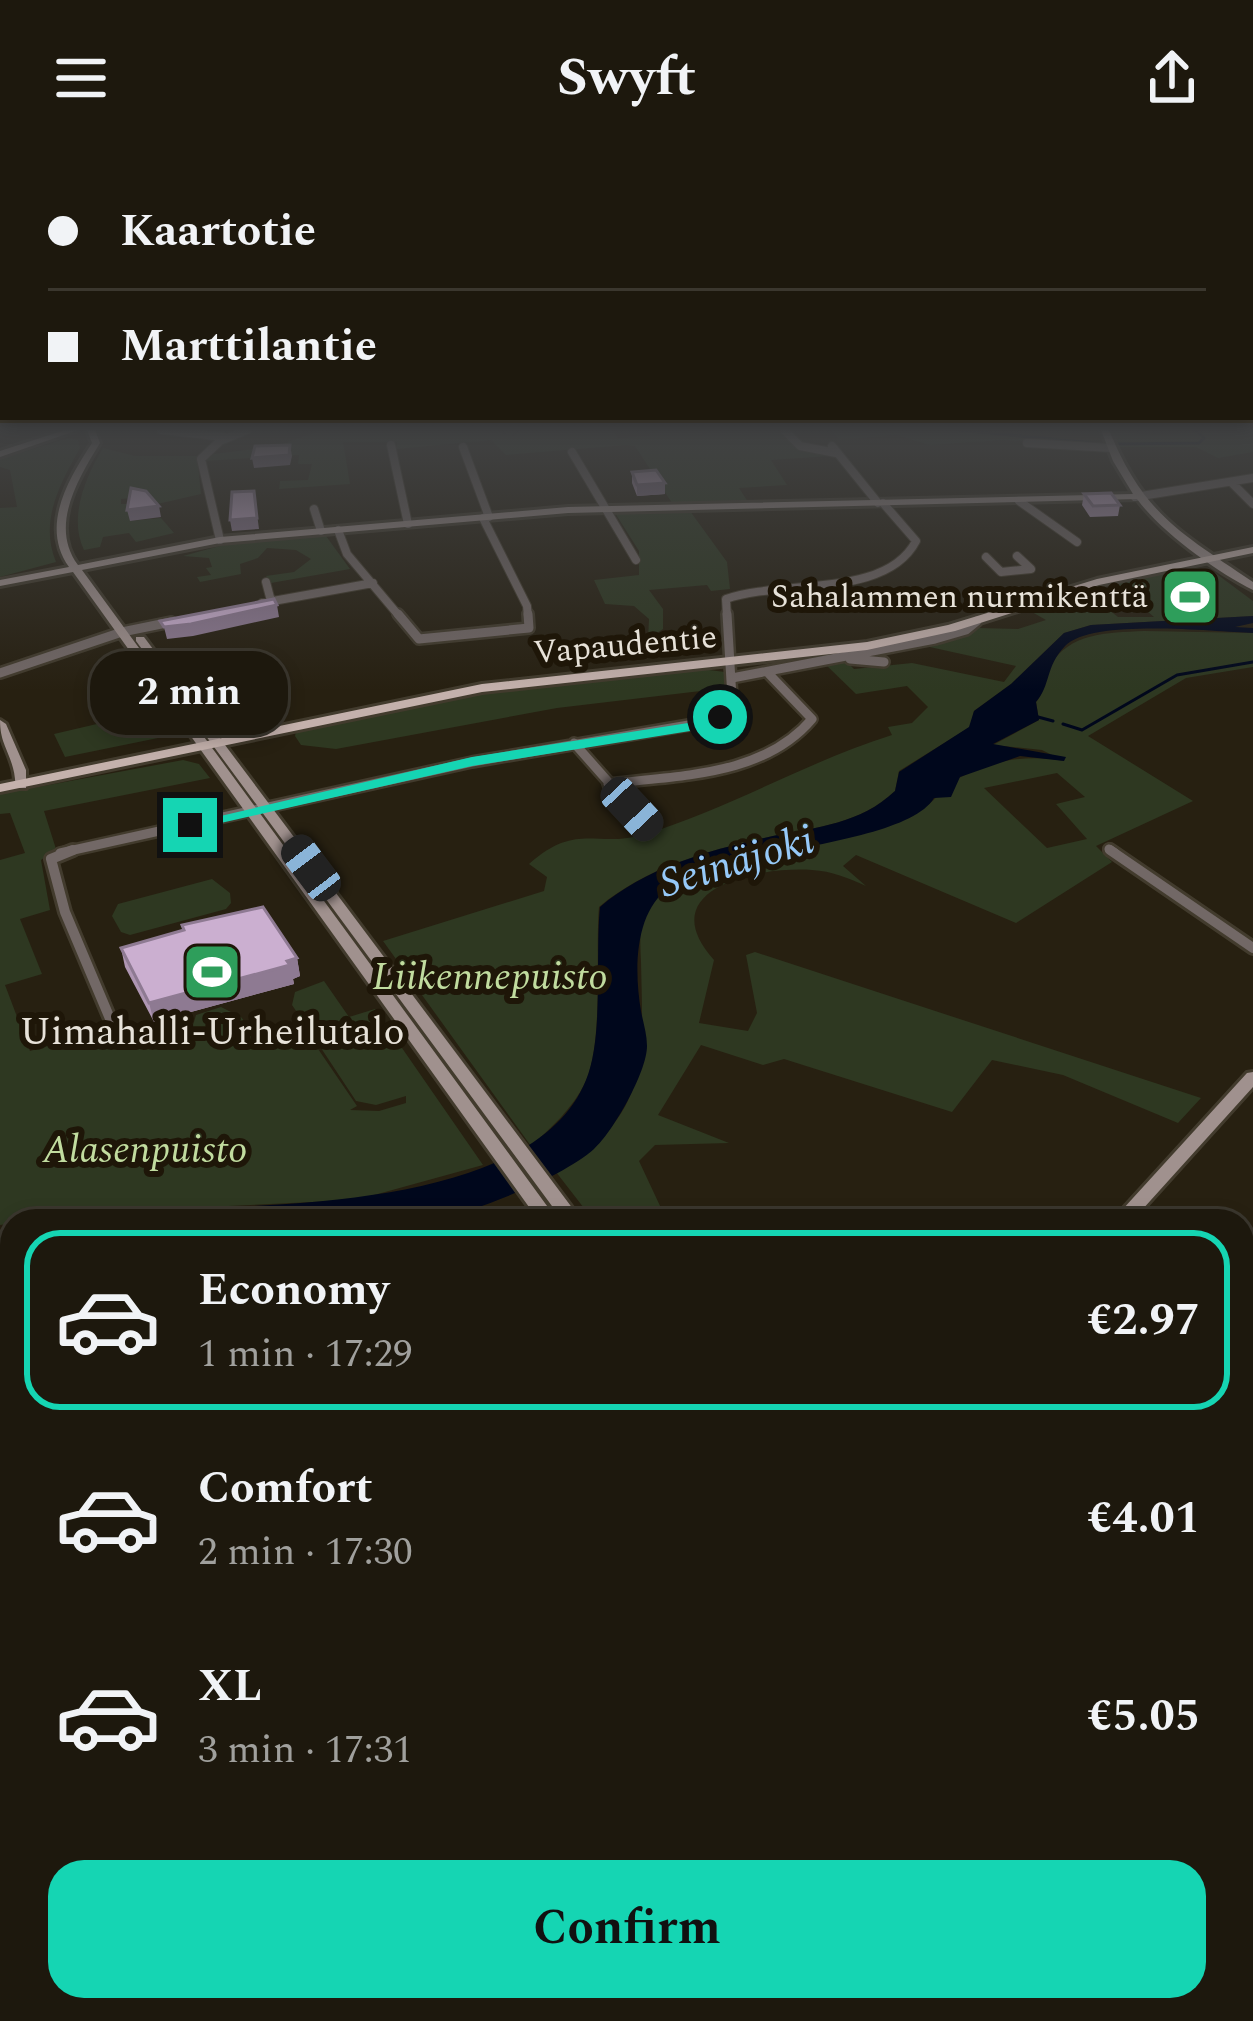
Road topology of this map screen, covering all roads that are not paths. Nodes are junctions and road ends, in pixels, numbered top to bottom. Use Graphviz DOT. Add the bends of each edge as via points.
graph roads {
  1 [pos="65,517"];
  2 [pos="214,517"];
  3 [pos="317,517"];
  4 [pos="407,517"];
  5 [pos="486,517"];
  6 [pos="611,517"];
  7 [pos="894,517"];
  8 [pos="1042,517"];
  9 [pos="1155,517"];
  10 [pos="408,524"];
  11 [pos="338,530"];
  12 [pos="321,531"];
  13 [pos="220,540"];
  14 [pos="1077,542"];
  15 [pos="1253,546"];
  16 [pos="1208,555"];
  17 [pos="1001,556"];
  18 [pos="1016,556"];
  19 [pos="636,560"];
  20 [pos="82,568"];
  21 [pos="266,582"];
  22 [pos="0,583"];
  23 [pos="373,583"];
  24 [pos="1253,586"];
  25 [pos="271,601"];
  26 [pos="248,606"];
  27 [pos="188,618"];
  28 [pos="977,621"];
  29 [pos="127,631"];
  30 [pos="844,656"];
  31 [pos="884,662"];
  32 [pos="732,665"];
  33 [pos="0,673"];
  34 [pos="769,674"];
  35 [pos="0,724"];
  36 [pos="208,742"];
  37 [pos="574,743"];
  38 [pos="21,781"];
  39 [pos="0,784"];
  40 [pos="608,784"];
  41 [pos="259,809"];
  42 [pos="650,829"];
  43 [pos="1109,849"];
  44 [pos="1253,948"];
  45 [pos="112,1021"];
  46 [pos="1253,1078"];
  47 [pos="548,1209"];
  48 [pos="1132,1209"];
  1 -- 20 [label="main road" via="61,547"];
  2 -- 13 [label="street"];
  3 -- 12 [label="street"];
  4 -- 10 [label="street"];
  5 -- 10 [label="main road"];
  5 -- 23 [label="street" via="527,606 529,628 425,641"];
  6 -- 19 [label="street"];
  7 -- 32 [label="street" via="914,536 913,553 868,577 729,596"];
  8 -- 14 [label="street"];
  9 -- 16 [label="main road"];
  10 -- 11 [label="main road"];
  11 -- 12 [label="main road"];
  11 -- 23 [label="street"];
  12 -- 13 [label="main road"];
  13 -- 20 [label="main road"];
  15 -- 16 [label="main road, Vapaudentie"];
  16 -- 24 [label="main road"];
  16 -- 28 [label="main road, Vapaudentie"];
  16 -- 32 [label="main road, Vapaudentie" via="1122,568 884,635"];
  17 -- 18 [label="street" via="986,557 1001,572 1031,569"];
  20 -- 22 [label="main road"];
  20 -- 29 [label="main road"];
  21 -- 25 [label="street"];
  23 -- 25 [label="street"];
  25 -- 26 [label="street"];
  27 -- 29 [label="street"];
  28 -- 30 [label="street" via="954,634"];
  28 -- 32 [label="main road, Vapaudentie"];
  29 -- 33 [label="street"];
  29 -- 36 [label="main road"];
  30 -- 31 [label="street"];
  30 -- 34 [label="street"];
  32 -- 34 [label="street"];
  32 -- 36 [label="main road, Vapaudentie" via="512,674"];
  32 -- 37 [label="street" via="729,709 712,721"];
  34 -- 40 [label="street" via="812,719 785,748 718,768"];
  35 -- 38 [label="main road"];
  36 -- 38 [label="main road, Vapaudentie"];
  36 -- 41 [label="main road"];
  37 -- 40 [label="street"];
  37 -- 41 [label="street"];
  38 -- 39 [label="main road, Vapaudentie"];
  40 -- 42 [label="street"];
  41 -- 45 [label="street" via="51,860"];
  41 -- 47 [label="main road"];
  43 -- 44 [label="street"];
  46 -- 48 [label="main road"];
}
